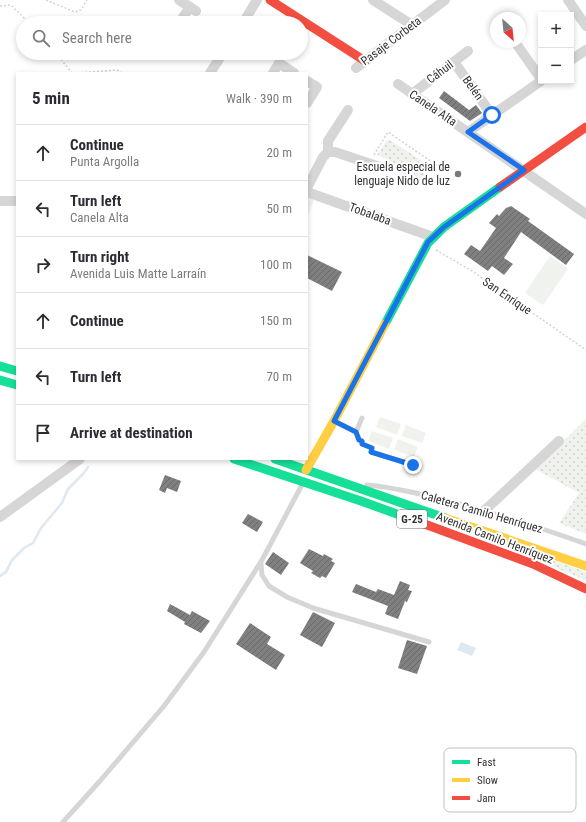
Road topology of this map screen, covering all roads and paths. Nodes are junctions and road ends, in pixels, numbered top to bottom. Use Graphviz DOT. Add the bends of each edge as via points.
graph roads {
  1 [pos="46,0"];
  2 [pos="87,0"];
  3 [pos="179,0"];
  4 [pos="258,0"];
  5 [pos="270,0"];
  6 [pos="373,0"];
  7 [pos="445,0"];
  8 [pos="568,0"];
  9 [pos="0,6"];
  10 [pos="22,16"];
  11 [pos="186,16"];
  12 [pos="248,16"];
  13 [pos="295,16"];
  14 [pos="308,24"];
  15 [pos="412,25"];
  16 [pos="586,26"];
  17 [pos="519,48"];
  18 [pos="586,50"];
  19 [pos="468,51"];
  20 [pos="574,58"];
  21 [pos="62,60"];
  22 [pos="218,60"];
  23 [pos="365,61"];
  24 [pos="454,62"];
  25 [pos="356,68"];
  26 [pos="71,72"];
  27 [pos="91,72"];
  28 [pos="120,72"];
  29 [pos="211,72"];
  30 [pos="274,72"];
  31 [pos="292,72"];
  32 [pos="538,76"];
  33 [pos="308,82"];
  34 [pos="538,82"];
  35 [pos="398,84"];
  36 [pos="412,94"];
  37 [pos="308,101"];
  38 [pos="348,110"];
  39 [pos="492,115"];
  40 [pos="586,127"];
  41 [pos="468,132"];
  42 [pos="328,152"];
  43 [pos="368,163"];
  44 [pos="380,167"];
  45 [pos="524,170"];
  46 [pos="448,173"];
  47 [pos="308,186"];
  48 [pos="308,192"];
  49 [pos="0,201"];
  50 [pos="16,202"];
  51 [pos="584,210"];
  52 [pos="433,237"];
  53 [pos="425,247"];
  54 [pos="586,350"];
  55 [pos="0,366"];
  56 [pos="16,372"];
  57 [pos="0,380"];
  58 [pos="16,385"];
  59 [pos="362,418"];
  60 [pos="334,421"];
  61 [pos="356,432"];
  62 [pos="558,441"];
  63 [pos="79,460"];
  64 [pos="237,460"];
  65 [pos="278,460"];
  66 [pos="413,465"];
  67 [pos="306,470"];
  68 [pos="304,482"];
  69 [pos="352,486"];
  70 [pos="484,511"];
  71 [pos="0,517"];
  72 [pos="586,544"];
  73 [pos="262,560"];
  74 [pos="586,566"];
  75 [pos="586,589"];
  76 [pos="429,642"];
  77 [pos="63,822"];
  1 -- 2 [label="path" via="75,12 80,10"];
  3 -- 11 [label="street" via="193,9"];
  4 -- 12 [label="street"];
  5 -- 13 [label="main road"];
  6 -- 15 [label="street"];
  7 -- 15 [label="street, Pasaje Corbeta"];
  8 -- 16 [label="street"];
  9 -- 10 [label="path" via="11,5"];
  14 -- 23 [label="main road"];
  15 -- 23 [label="street, Pasaje Corbeta"];
  17 -- 32 [label="street"];
  18 -- 20 [label="street"];
  19 -- 24 [label="street, Cáhuil"];
  21 -- 26 [label="path"];
  22 -- 29 [label="street"];
  23 -- 25 [label="street, Pasaje Corbeta"];
  24 -- 36 [label="street, Cáhuil"];
  24 -- 39 [label="street, Belén"];
  27 -- 28 [label="path"];
  30 -- 31 [label="street" via="279,63"];
  33 -- 37 [label="street" via="317,87"];
  34 -- 39 [label="street"];
  35 -- 36 [label="street, Canela Alta"];
  36 -- 41 [label="street, Canela Alta"];
  38 -- 42 [label="street" via="328,141"];
  39 -- 41 [label="street"];
  40 -- 45 [label="main road"];
  41 -- 45 [label="street, Canela Alta"];
  42 -- 43 [label="street"];
  42 -- 47 [label="street"];
  43 -- 44 [label="street"];
  43 -- 46 [label="path" via="388,132"];
  45 -- 51 [label="street, Canela Alta"];
  45 -- 52 [label="main road"];
  48 -- 52 [label="street, Tobalaba"];
  49 -- 50 [label="street"];
  52 -- 53 [label="main road"];
  53 -- 54 [label="path, San Enrique" via="438,250 472,271"];
  53 -- 60 [label="main road"];
  55 -- 56 [label="main road"];
  57 -- 58 [label="main road"];
  59 -- 61 [label="lane"];
  60 -- 61 [label="lane"];
  60 -- 67 [label="main road"];
  61 -- 66 [label="lane" via="362,444 372,448 371,452"];
  62 -- 70 [label="street"];
  63 -- 71 [label="street"];
  64 -- 68 [label="main road, Avenida Camilo Henríquez / G-25"];
  65 -- 67 [label="main road, Avenida Camilo Henríquez / G-25"];
  67 -- 69 [label="main road, Avenida Camilo Henríquez / G-25"];
  68 -- 73 [label="lane"];
  68 -- 75 [label="main road, Avenida Camilo Henríquez / G-25" via="526,561"];
  69 -- 70 [label="lane, Caletera Camilo Henríquez" via="380,486"];
  69 -- 74 [label="main road, Avenida Camilo Henríquez / G-25"];
  70 -- 72 [label="lane, Caletera Camilo Henríquez" via="528,523"];
  73 -- 76 [label="lane" via="262,575 269,586 287,597 313,608"];
  73 -- 77 [label="lane" via="204,652 164,706"];
}
